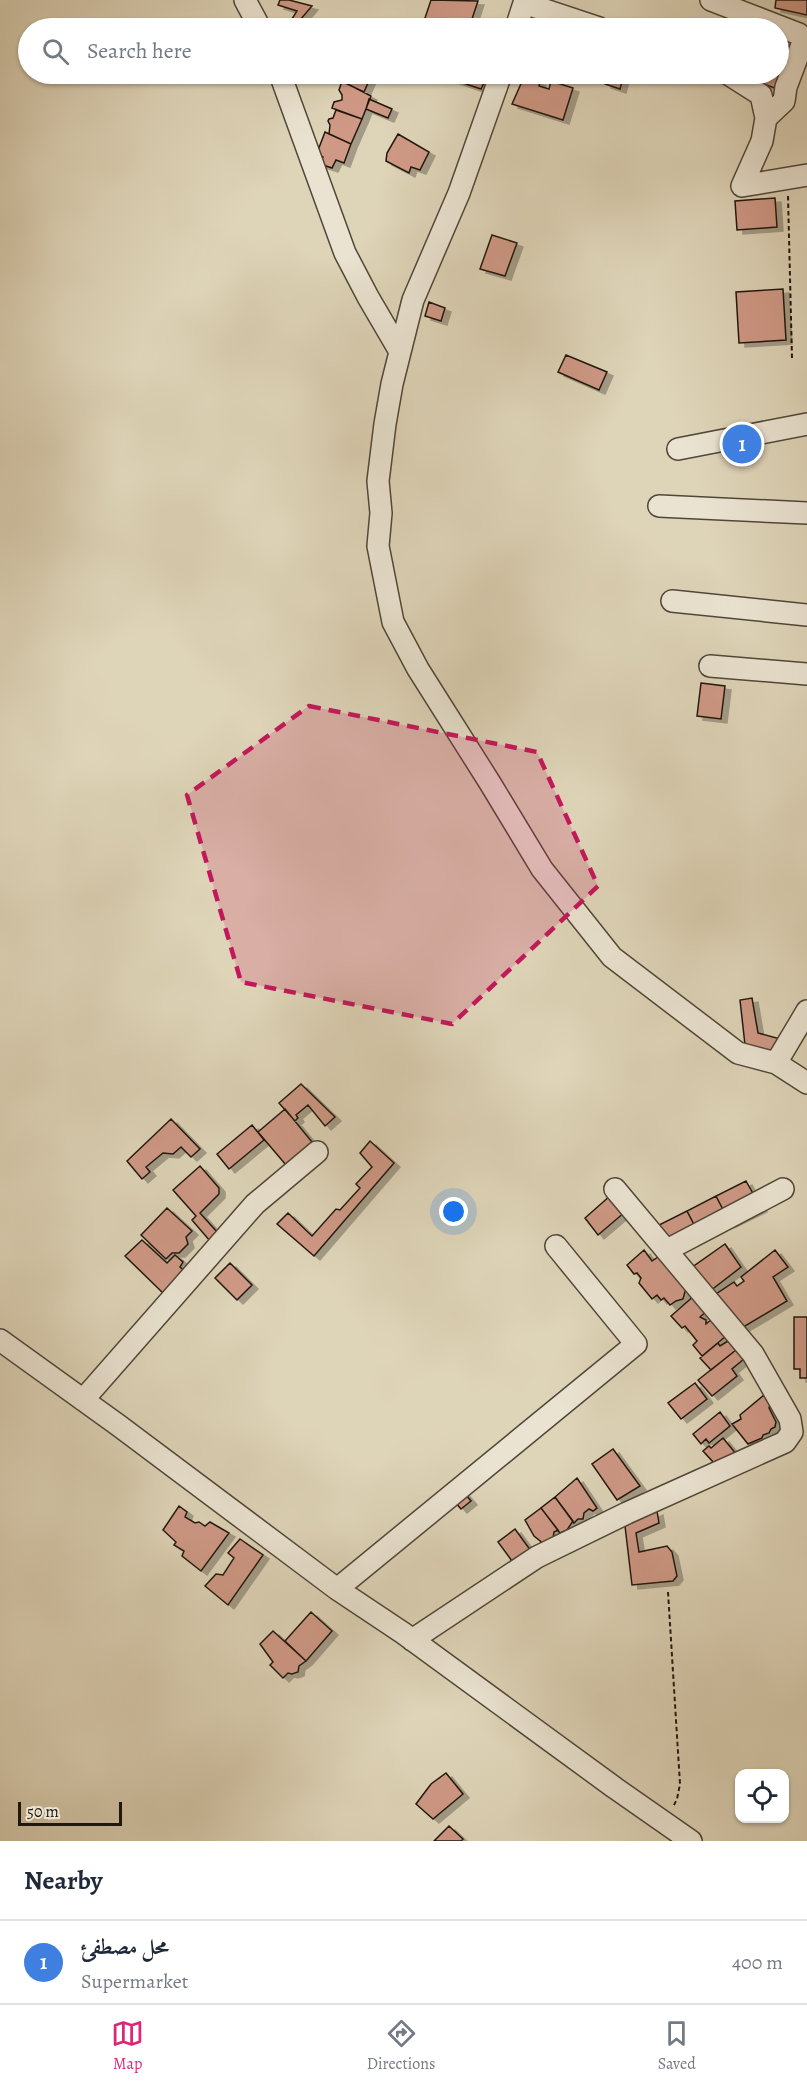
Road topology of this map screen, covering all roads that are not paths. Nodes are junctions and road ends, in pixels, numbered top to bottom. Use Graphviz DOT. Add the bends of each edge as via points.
graph roads {
  1 [pos="245,0"];
  2 [pos="711,0"];
  3 [pos="525,1"];
  4 [pos="255,18"];
  5 [pos="519,18"];
  6 [pos="572,18"];
  7 [pos="758,18"];
  8 [pos="789,30"];
  9 [pos="789,79"];
  10 [pos="284,84"];
  11 [pos="497,84"];
  12 [pos="744,84"];
  13 [pos="787,84"];
  14 [pos="766,118"];
  15 [pos="797,177"];
  16 [pos="399,350"];
  17 [pos="807,424"];
  18 [pos="678,449"];
  19 [pos="659,506"];
  20 [pos="807,513"];
  21 [pos="672,601"];
  22 [pos="807,615"];
  23 [pos="710,666"];
  24 [pos="807,674"];
  25 [pos="807,1011"];
  26 [pos="776,1063"];
  27 [pos="807,1083"];
  28 [pos="317,1152"];
  29 [pos="615,1189"];
  30 [pos="783,1189"];
  31 [pos="556,1246"];
  32 [pos="668,1250"];
  33 [pos="0,1340"];
  34 [pos="83,1400"];
  35 [pos="800,1432"];
  36 [pos="337,1589"];
  37 [pos="412,1640"];
  38 [pos="691,1841"];
  1 -- 4 [label="street"];
  2 -- 7 [label="street"];
  3 -- 5 [label="street"];
  3 -- 6 [label="street"];
  8 -- 9 [label="street" via="799,34 802,42"];
  10 -- 16 [label="street" via="345,253"];
  11 -- 16 [label="street" via="459,193 413,300"];
  12 -- 14 [label="street" via="761,95"];
  13 -- 14 [label="street" via="784,101"];
  14 -- 15 [label="street" via="762,141 742,186"];
  16 -- 26 [label="street" via="384,424 378,481 378,546 393,622 542,869 612,957 738,1053"];
  17 -- 18 [label="street"];
  19 -- 20 [label="street"];
  21 -- 22 [label="street"];
  23 -- 24 [label="street"];
  25 -- 26 [label="street"];
  26 -- 27 [label="street"];
  28 -- 34 [label="street" via="255,1204"];
  29 -- 32 [label="street"];
  30 -- 32 [label="street"];
  31 -- 36 [label="street" via="636,1344"];
  32 -- 35 [label="street" via="753,1354"];
  33 -- 34 [label="street"];
  34 -- 36 [label="street"];
  35 -- 37 [label="street" via="537,1557"];
  36 -- 37 [label="street"];
  37 -- 38 [label="street"];
}
